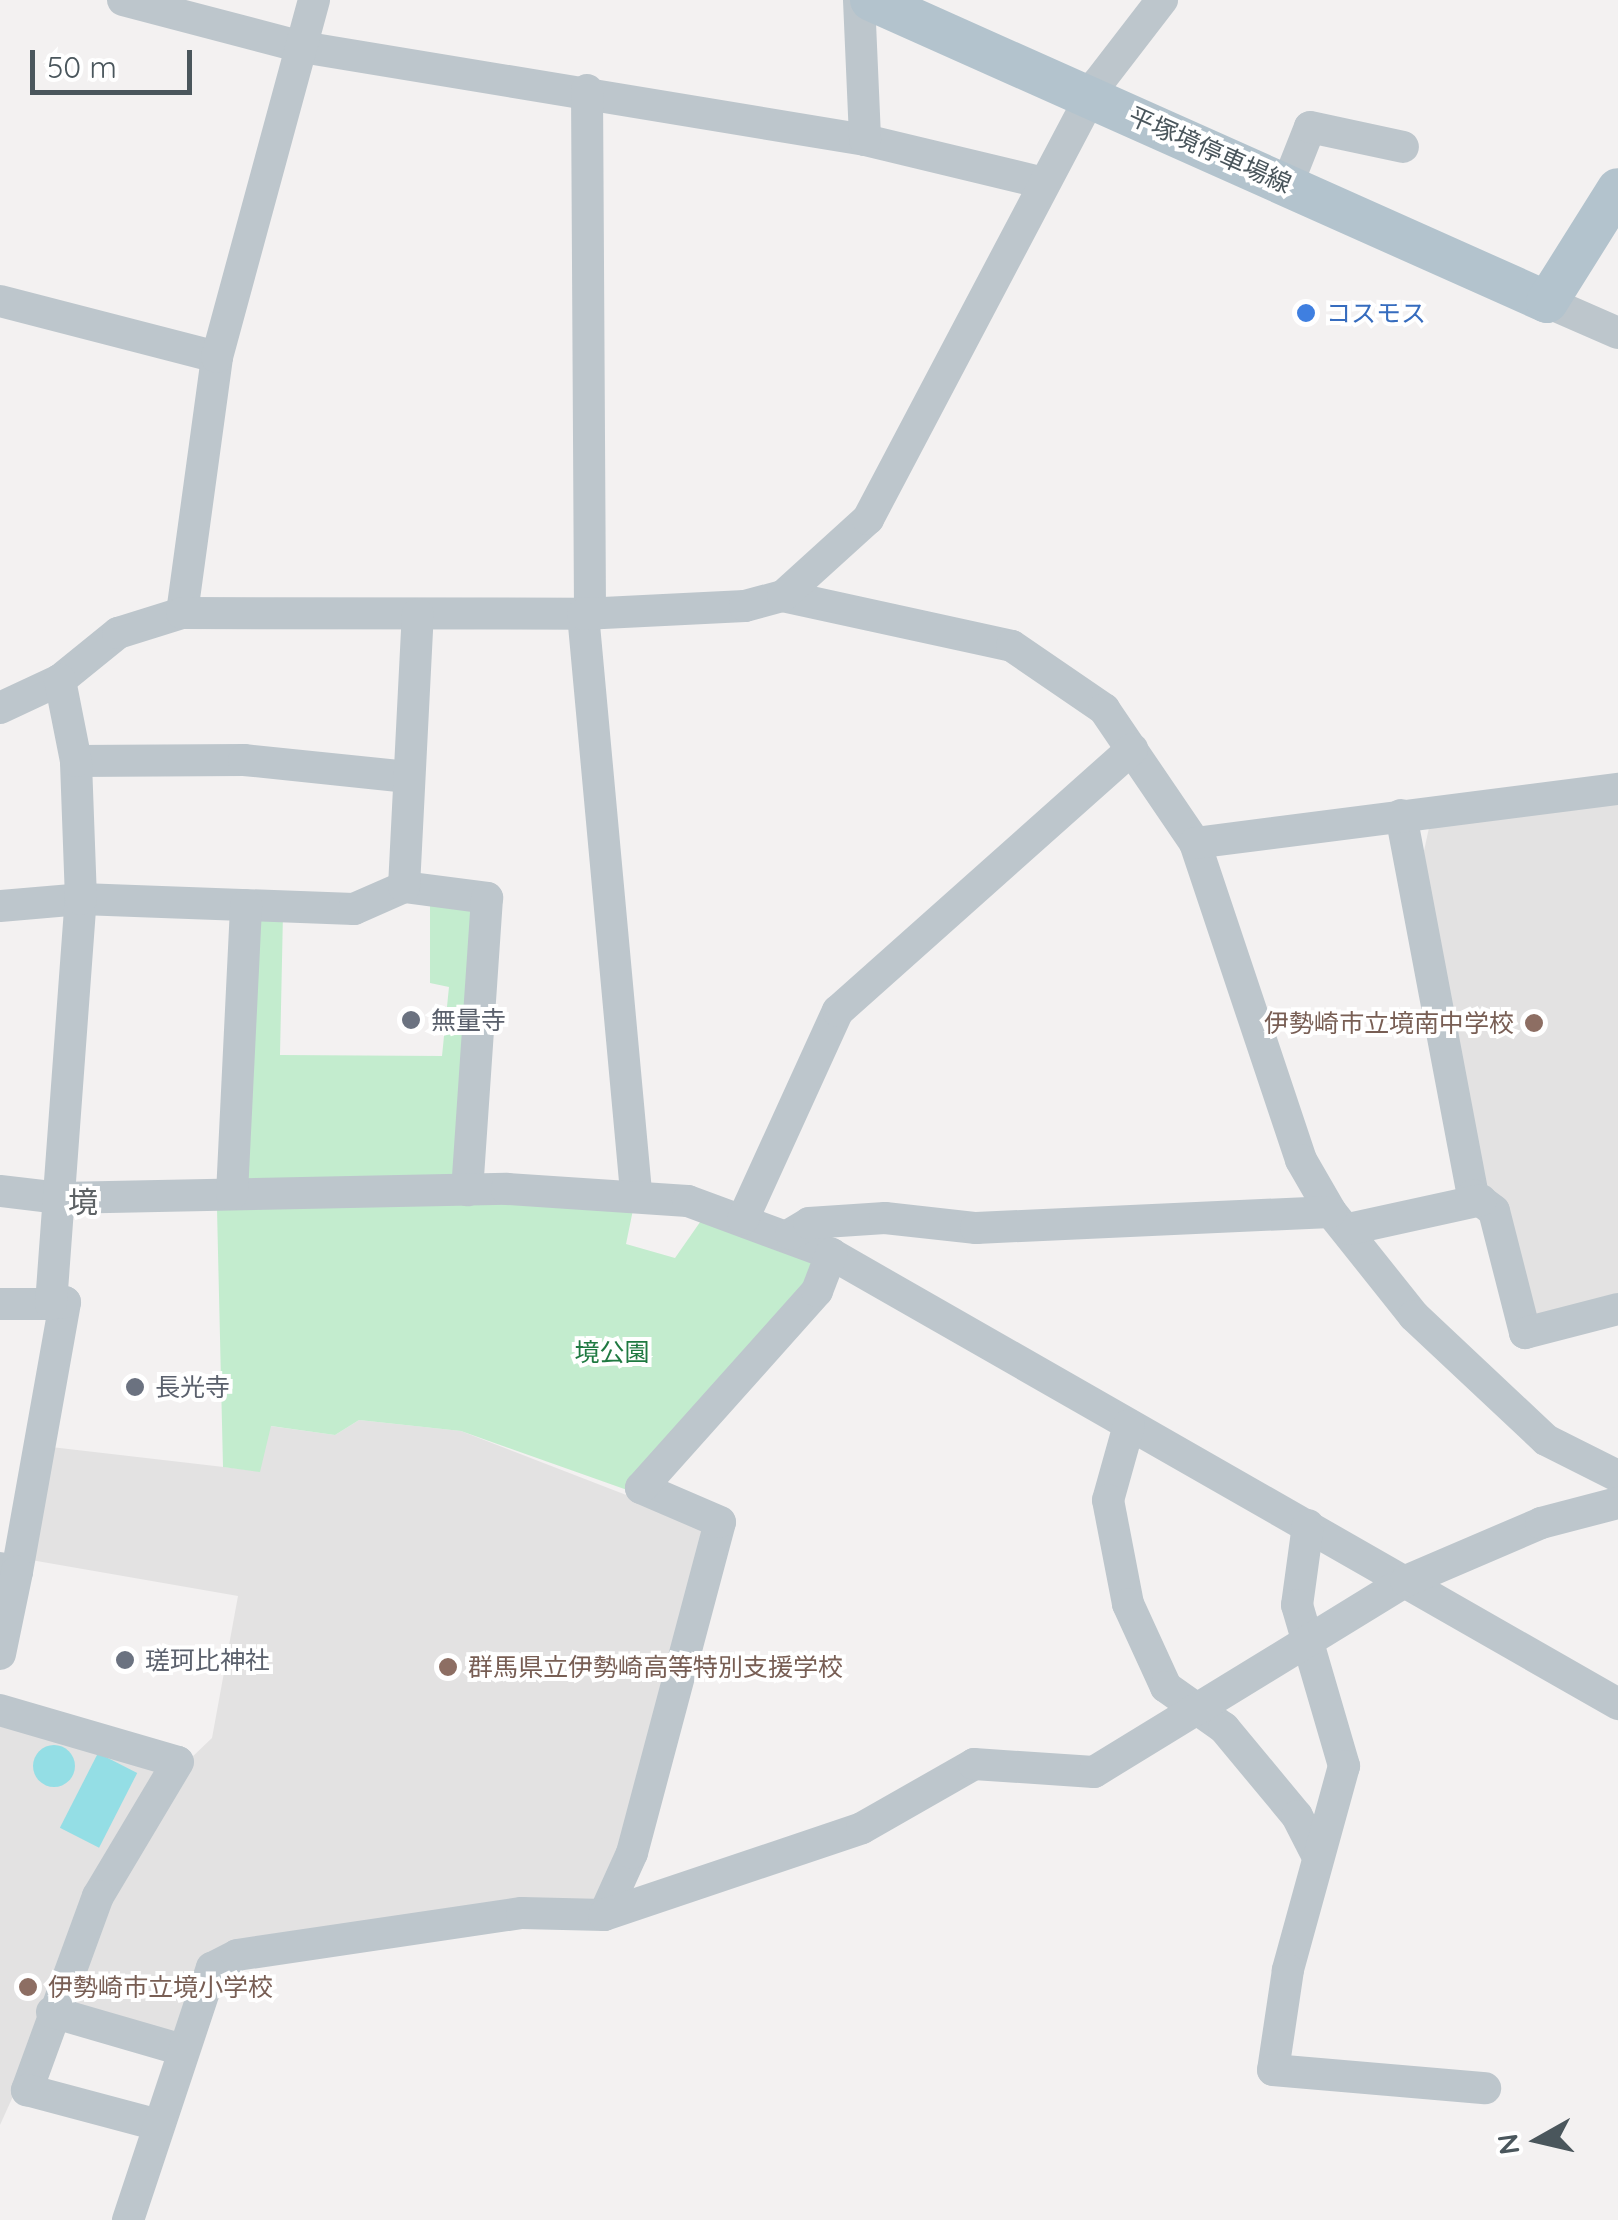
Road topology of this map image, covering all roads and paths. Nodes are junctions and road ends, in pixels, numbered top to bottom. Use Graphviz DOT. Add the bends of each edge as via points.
graph roads {
  1 [pos="122,0"];
  2 [pos="314,0"];
  3 [pos="859,0"];
  4 [pos="872,0"];
  5 [pos="1162,0"];
  6 [pos="302,47"];
  7 [pos="587,90"];
  8 [pos="1091,96"];
  9 [pos="864,140"];
  10 [pos="1404,147"];
  11 [pos="1044,182"];
  12 [pos="1287,184"];
  13 [pos="1618,190"];
  14 [pos="0,300"];
  15 [pos="1547,302"];
  16 [pos="1618,333"];
  17 [pos="217,357"];
  18 [pos="783,596"];
  19 [pos="182,613"];
  20 [pos="418,614"];
  21 [pos="587,614"];
  22 [pos="60,680"];
  23 [pos="0,708"];
  24 [pos="1132,749"];
  25 [pos="76,761"];
  26 [pos="408,777"];
  27 [pos="1618,789"];
  28 [pos="1401,815"];
  29 [pos="1195,842"];
  30 [pos="404,886"];
  31 [pos="82,899"];
  32 [pos="246,905"];
  33 [pos="0,906"];
  34 [pos="467,1190"];
  35 [pos="0,1191"];
  36 [pos="636,1192"];
  37 [pos="232,1194"];
  38 [pos="60,1198"];
  39 [pos="1481,1200"];
  40 [pos="743,1219"];
  41 [pos="1340,1220"];
  42 [pos="791,1234"];
  43 [pos="831,1254"];
  44 [pos="0,1304"];
  45 [pos="51,1304"];
  46 [pos="1618,1309"];
  47 [pos="1129,1425"];
  48 [pos="1618,1476"];
  49 [pos="1618,1503"];
  50 [pos="1308,1525"];
  51 [pos="9,1570"];
  52 [pos="1406,1581"];
  53 [pos="1308,1640"];
  54 [pos="0,1654"];
  55 [pos="1618,1704"];
  56 [pos="0,1710"];
  57 [pos="1199,1711"];
  58 [pos="1318,1857"];
  59 [pos="604,1915"];
  60 [pos="52,2012"];
  61 [pos="179,2049"];
  62 [pos="1484,2088"];
  63 [pos="156,2124"];
  64 [pos="128,2220"];
  1 -- 6 [label="street"];
  2 -- 6 [label="street"];
  3 -- 9 [label="street"];
  4 -- 8 [label="main road, 平塚境停車場線"];
  5 -- 8 [label="street"];
  6 -- 7 [label="street"];
  6 -- 17 [label="street"];
  7 -- 9 [label="street"];
  7 -- 21 [label="street"];
  8 -- 11 [label="street"];
  8 -- 12 [label="main road, 平塚境停車場線"];
  9 -- 11 [label="street"];
  10 -- 12 [label="street" via="1310,127"];
  11 -- 18 [label="street" via="868,519"];
  12 -- 15 [label="main road, 平塚境停車場線"];
  13 -- 15 [label="main road"];
  14 -- 17 [label="street"];
  15 -- 16 [label="street"];
  17 -- 19 [label="street"];
  18 -- 21 [label="street" via="744,606"];
  18 -- 24 [label="street" via="1012,646 1077,686"];
  19 -- 20 [label="street"];
  19 -- 22 [label="street" via="118,632"];
  20 -- 21 [label="street"];
  20 -- 26 [label="street"];
  21 -- 36 [label="street"];
  22 -- 23 [label="street"];
  22 -- 25 [label="street"];
  24 -- 29 [label="street"];
  24 -- 40 [label="street" via="838,1011"];
  25 -- 26 [label="street" via="244,760"];
  25 -- 31 [label="street"];
  26 -- 30 [label="street"];
  27 -- 28 [label="street"];
  28 -- 29 [label="street"];
  28 -- 39 [label="street"];
  29 -- 41 [label="street" via="1300,1160"];
  30 -- 32 [label="street" via="354,909"];
  30 -- 34 [label="street" via="486,898"];
  31 -- 32 [label="street"];
  31 -- 33 [label="street"];
  31 -- 38 [label="street"];
  32 -- 37 [label="street"];
  34 -- 36 [label="street"];
  34 -- 37 [label="street"];
  35 -- 38 [label="street"];
  36 -- 40 [label="street"];
  37 -- 38 [label="street"];
  38 -- 45 [label="street"];
  39 -- 41 [label="street"];
  39 -- 46 [label="street" via="1494,1211 1525,1332"];
  40 -- 42 [label="street"];
  41 -- 42 [label="street" via="976,1228 885,1218 809,1223"];
  41 -- 48 [label="street" via="1414,1316 1546,1440"];
  42 -- 43 [label="street"];
  43 -- 47 [label="street"];
  43 -- 59 [label="street" via="817,1291 641,1488 720,1522 632,1853"];
  44 -- 45 [label="street"];
  45 -- 51 [label="street" via="65,1302"];
  47 -- 50 [label="street"];
  47 -- 57 [label="street" via="1108,1500 1128,1604 1166,1687"];
  49 -- 52 [label="street" via="1542,1523"];
  50 -- 52 [label="street"];
  50 -- 53 [label="street" via="1296,1572"];
  51 -- 54 [label="street"];
  52 -- 53 [label="street"];
  52 -- 55 [label="street"];
  53 -- 57 [label="street"];
  53 -- 58 [label="street" via="1344,1766"];
  56 -- 60 [label="street" via="178,1762 98,1896"];
  57 -- 58 [label="street" via="1278,1793"];
  57 -- 59 [label="street" via="1094,1772 974,1764 862,1828"];
  58 -- 62 [label="street" via="1272,2070"];
  59 -- 61 [label="street" via="522,1913 238,1955 212,1968"];
  60 -- 61 [label="street"];
  60 -- 63 [label="street" via="27,2090"];
  61 -- 63 [label="street"];
  63 -- 64 [label="street"];
}
